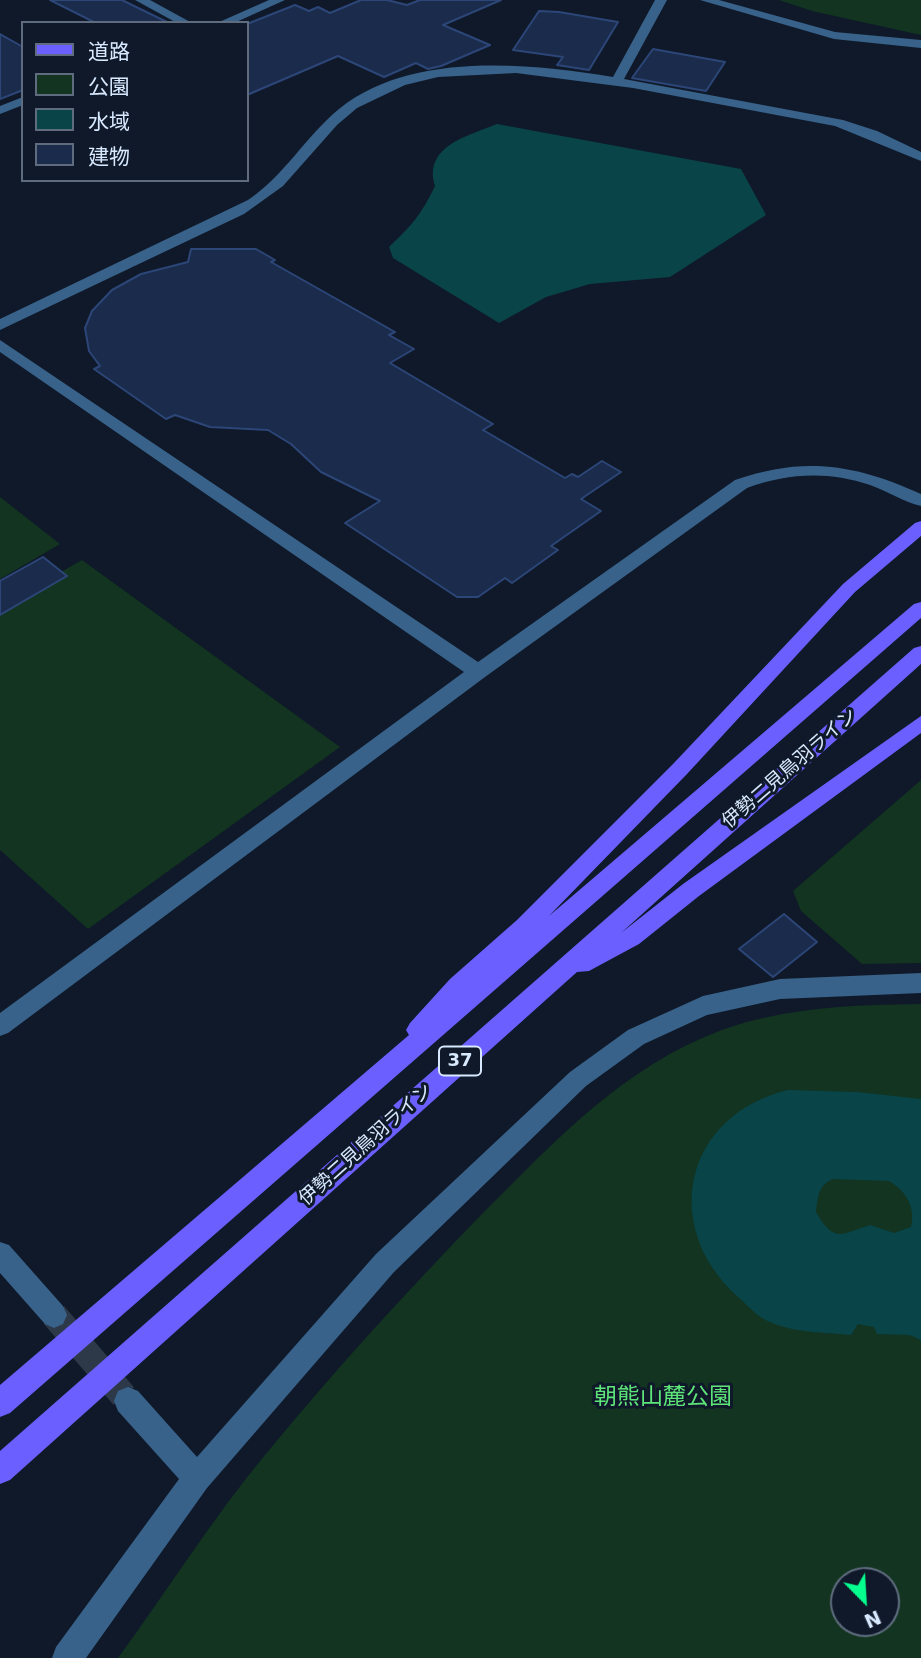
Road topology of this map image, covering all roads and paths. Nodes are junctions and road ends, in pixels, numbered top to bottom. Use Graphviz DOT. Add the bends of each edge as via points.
graph roads {
  1 [pos="141,0"];
  2 [pos="279,0"];
  3 [pos="661,0"];
  4 [pos="706,0"];
  5 [pos="182,21"];
  6 [pos="228,21"];
  7 [pos="921,44"];
  8 [pos="617,81"];
  9 [pos="21,102"];
  10 [pos="0,110"];
  11 [pos="921,157"];
  12 [pos="0,326"];
  13 [pos="0,345"];
  14 [pos="921,501"];
  15 [pos="921,527"];
  16 [pos="921,608"];
  17 [pos="921,653"];
  18 [pos="478,672"];
  19 [pos="921,723"];
  20 [pos="554,978"];
  21 [pos="921,983"];
  22 [pos="0,1026"];
  23 [pos="358,1096"];
  24 [pos="0,1254"];
  25 [pos="54,1315"];
  26 [pos="128,1401"];
  27 [pos="0,1403"];
  28 [pos="0,1471"];
  29 [pos="197,1478"];
  30 [pos="67,1658"];
  1 -- 5 [label="street"];
  2 -- 6 [label="street"];
  3 -- 8 [label="street"];
  4 -- 7 [label="street" via="834,35"];
  8 -- 11 [label="street" via="838,122"];
  8 -- 12 [label="street" via="499,69 444,73 380,91 343,112 280,181 248,206"];
  9 -- 10 [label="street"];
  13 -- 18 [label="street"];
  14 -- 18 [label="street" via="887,484 843,471 804,468 767,473 741,484"];
  15 -- 23 [label="main road" via="849,588 670,779 525,926 458,986"];
  16 -- 23 [label="main road, 伊勢二見鳥羽ライン / 37"];
  17 -- 20 [label="main road, 伊勢二見鳥羽ライン / 37"];
  18 -- 22 [label="street"];
  19 -- 20 [label="main road" via="631,939"];
  20 -- 28 [label="main road, 伊勢二見鳥羽ライン / 37"];
  21 -- 29 [label="street" via="780,989 703,1006 636,1037 578,1079 385,1262"];
  23 -- 27 [label="main road, 伊勢二見鳥羽ライン / 37"];
  24 -- 25 [label="street"];
  26 -- 29 [label="street"];
  29 -- 30 [label="street"];
}
